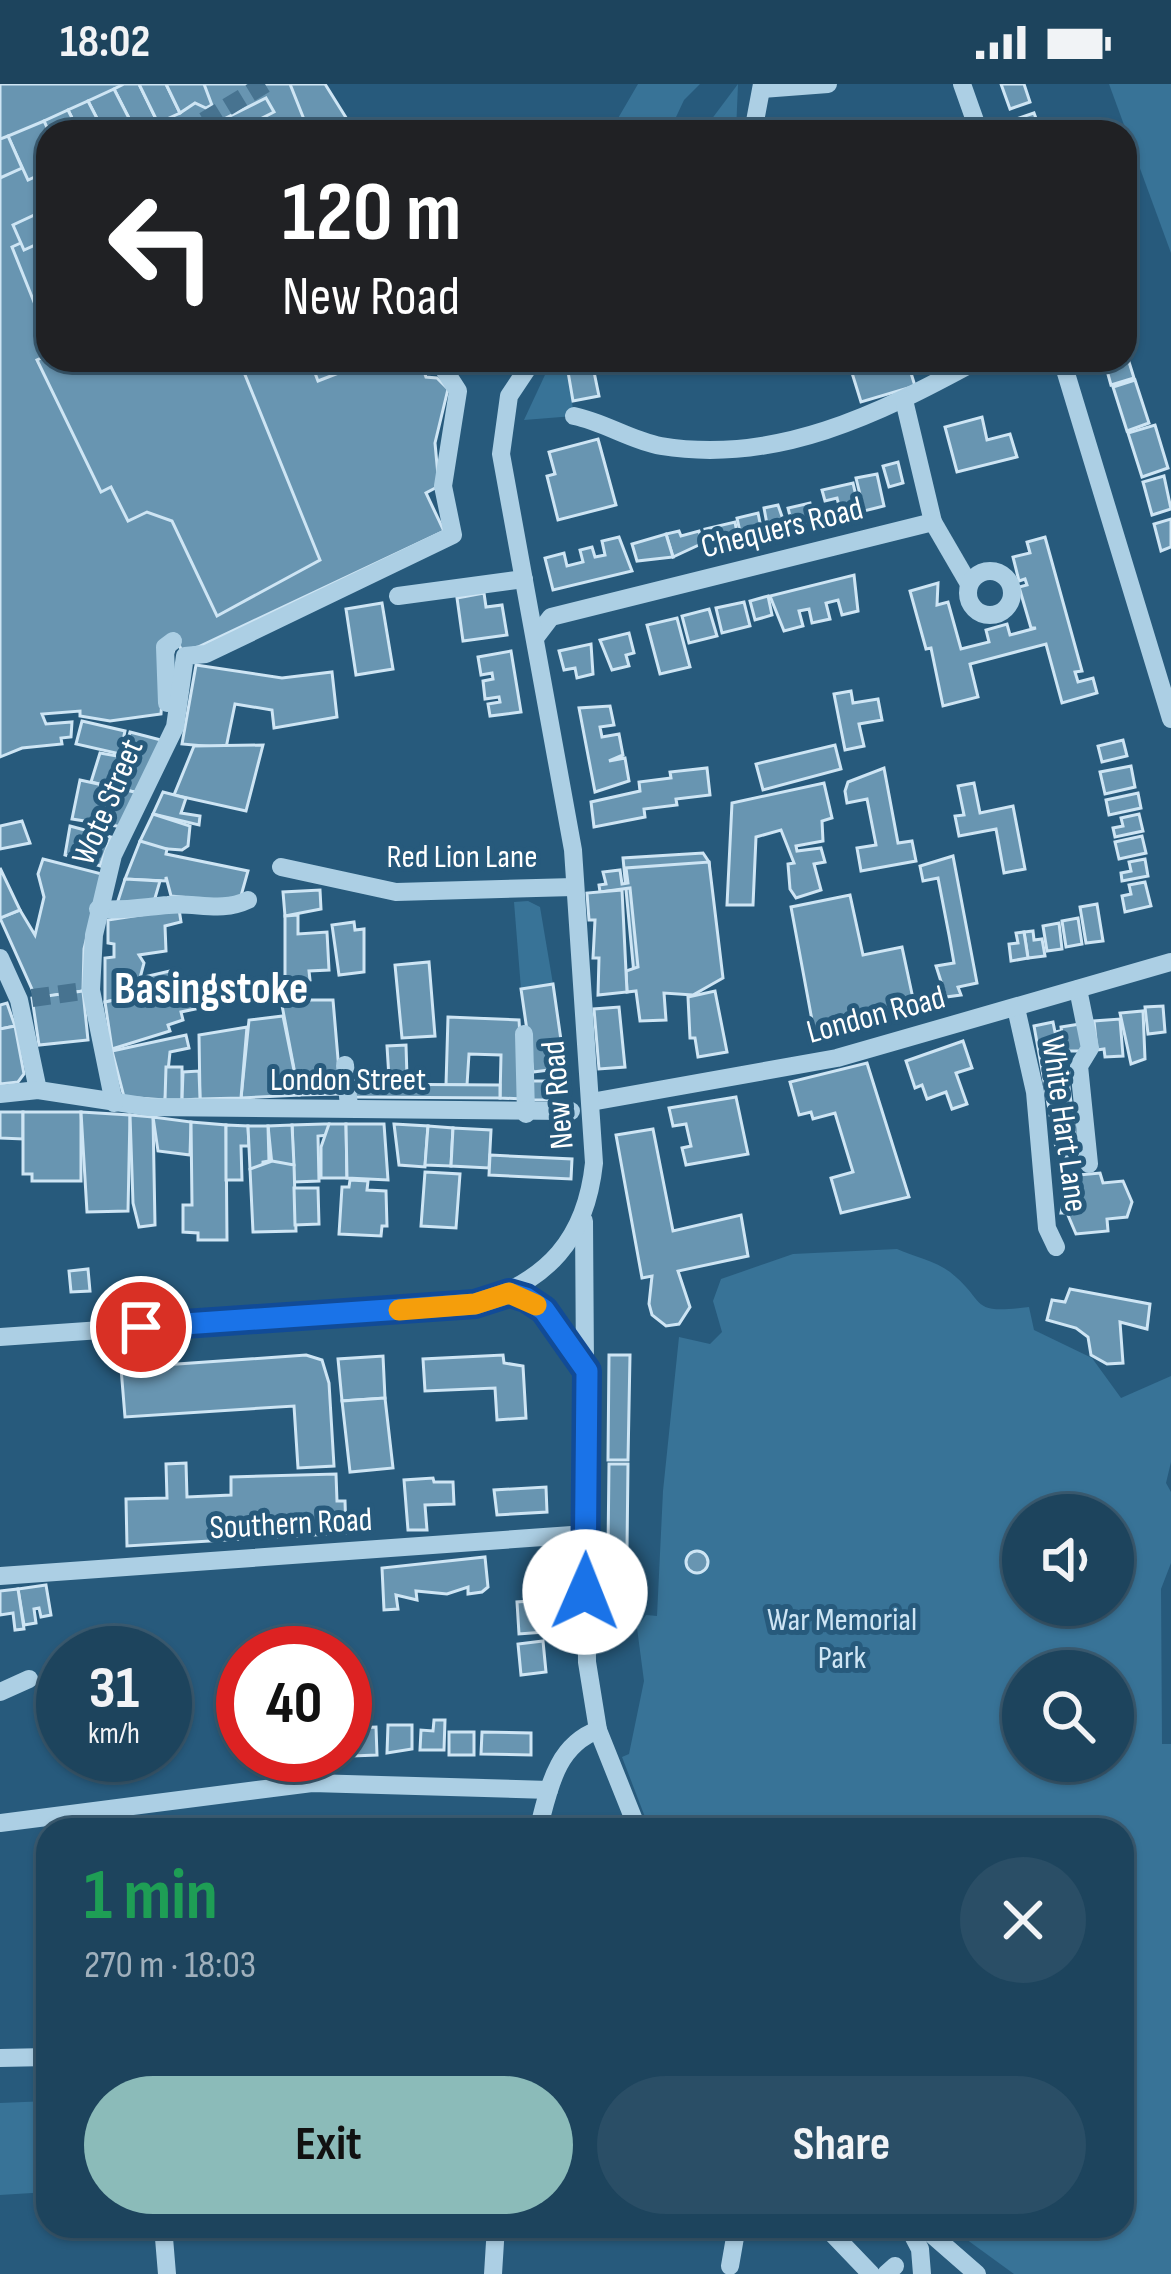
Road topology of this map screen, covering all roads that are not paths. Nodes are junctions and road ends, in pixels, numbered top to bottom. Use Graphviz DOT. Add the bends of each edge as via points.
graph roads {
  1 [pos="828,84"];
  2 [pos="962,84"];
  3 [pos="798,86"];
  4 [pos="762,87"];
  5 [pos="755,120"];
  6 [pos="975,120"];
  7 [pos="446,372"];
  8 [pos="524,372"];
  9 [pos="955,372"];
  10 [pos="1066,372"];
  11 [pos="904,400"];
  12 [pos="574,416"];
  13 [pos="933,521"];
  14 [pos="524,579"];
  15 [pos="969,584"];
  16 [pos="398,596"];
  17 [pos="535,638"];
  18 [pos="1171,719"];
  19 [pos="281,867"];
  20 [pos="574,886"];
  21 [pos="248,901"];
  22 [pos="98,909"];
  23 [pos="0,958"];
  24 [pos="1171,962"];
  25 [pos="1078,989"];
  26 [pos="1016,1008"];
  27 [pos="524,1034"];
  28 [pos="345,1065"];
  29 [pos="30,1090"];
  30 [pos="0,1094"];
  31 [pos="590,1102"];
  32 [pos="120,1103"];
  33 [pos="349,1108"];
  34 [pos="571,1112"];
  35 [pos="526,1114"];
  36 [pos="1089,1164"];
  37 [pos="584,1216"];
  38 [pos="1056,1247"];
  39 [pos="509,1293"];
  40 [pos="0,1336"];
  41 [pos="587,1371"];
  42 [pos="586,1534"];
  43 [pos="0,1576"];
  44 [pos="29,1679"];
  45 [pos="0,1691"];
  46 [pos="598,1730"];
  47 [pos="549,1790"];
  48 [pos="36,1818"];
  49 [pos="39,1818"];
  50 [pos="541,1818"];
  51 [pos="633,1818"];
  52 [pos="0,1823"];
  53 [pos="36,2056"];
  54 [pos="0,2058"];
  55 [pos="165,2238"];
  56 [pos="495,2238"];
  57 [pos="735,2238"];
  58 [pos="836,2238"];
  59 [pos="914,2238"];
  60 [pos="936,2238"];
  61 [pos="730,2266"];
  62 [pos="167,2274"];
  63 [pos="493,2274"];
  64 [pos="871,2274"];
  65 [pos="922,2274"];
  66 [pos="977,2274"];
  1 -- 3 [label="street"];
  2 -- 6 [label="street"];
  3 -- 4 [label="street"];
  4 -- 5 [label="street"];
  7 -- 22 [label="street, Wote Street" via="458,391 443,486 453,536 206,654 178,649 175,728 112,855"];
  8 -- 14 [label="street, New Road" via="502,431"];
  9 -- 11 [label="street"];
  10 -- 18 [label="street"];
  11 -- 12 [label="street" via="796,442 722,453 655,445"];
  11 -- 13 [label="street"];
  13 -- 15 [label="street"];
  13 -- 17 [label="street, Chequers Road" via="551,617"];
  14 -- 16 [label="street"];
  14 -- 17 [label="street, New Road"];
  17 -- 20 [label="street, New Road" via="565,788"];
  19 -- 20 [label="street, Red Lion Lane" via="396,892"];
  20 -- 31 [label="street, New Road"];
  21 -- 22 [label="street"];
  22 -- 32 [label="street, Wote Street" via="87,990"];
  23 -- 29 [label="street" via="26,999"];
  24 -- 25 [label="street, London Road"];
  25 -- 26 [label="street, London Road"];
  25 -- 36 [label="street" via="1090,1048 1079,1066"];
  26 -- 31 [label="street, London Road" via="837,1058"];
  26 -- 38 [label="street, White Hart Lane"];
  27 -- 35 [label="street"];
  28 -- 33 [label="street"];
  29 -- 30 [label="street, London Street"];
  29 -- 32 [label="street, London Street"];
  31 -- 37 [label="street, New Road" via="593,1163"];
  32 -- 33 [label="street, London Street"];
  33 -- 35 [label="street, London Street"];
  34 -- 35 [label="street, London Street"];
  37 -- 39 [label="street, New Road" via="562,1256"];
  37 -- 41 [label="street"];
  39 -- 40 [label="street, New Road" via="475,1304"];
  39 -- 41 [label="street" via="544,1310"];
  41 -- 42 [label="street"];
  42 -- 43 [label="street, Southern Road"];
  42 -- 46 [label="street" via="587,1663"];
  44 -- 45 [label="street"];
  46 -- 47 [label="street" via="578,1737"];
  46 -- 51 [label="street"];
  47 -- 49 [label="street" via="312,1783"];
  47 -- 50 [label="street"];
  48 -- 52 [label="street"];
  53 -- 54 [label="street"];
  55 -- 62 [label="street"];
  56 -- 63 [label="street"];
  57 -- 61 [label="street"];
  58 -- 64 [label="street"];
  59 -- 65 [label="street"];
  60 -- 66 [label="street"];
}
